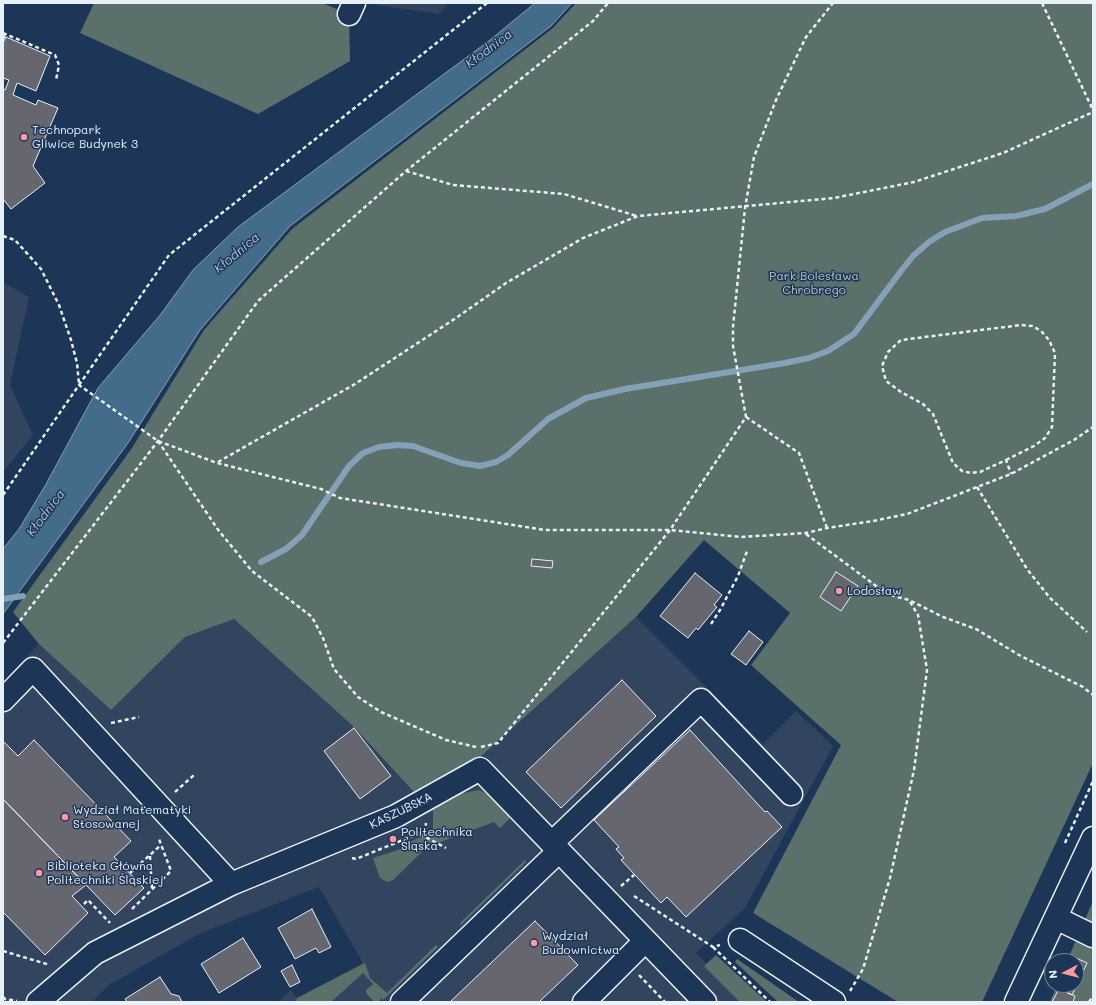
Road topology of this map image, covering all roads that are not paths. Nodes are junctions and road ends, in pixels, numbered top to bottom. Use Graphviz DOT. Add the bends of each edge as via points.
graph roads {
  1 [pos="3,700"];
  2 [pos="791,794"];
  3 [pos="1093,838"];
  4 [pos="555,847"];
  5 [pos="231,884"];
  6 [pos="1056,918"];
  7 [pos="1093,936"];
  8 [pos="740,940"];
  9 [pos="645,941"];
  10 [pos="841,999"];
  11 [pos="38,1002"];
  12 [pos="402,1002"];
  13 [pos="584,1002"];
  14 [pos="705,1002"];
  15 [pos="1016,1002"];
  1 -- 5 [label="street" via="33,669"];
  2 -- 4 [label="street" via="701,700"];
  3 -- 6 [label="street"];
  4 -- 5 [label="street, KASZUBSKA" via="480,770 396,816"];
  4 -- 9 [label="street, KASZUBSKA"];
  4 -- 12 [label="street"];
  5 -- 11 [label="street, KASZUBSKA" via="95,953"];
  6 -- 7 [label="street"];
  6 -- 15 [label="street"];
  8 -- 10 [label="street"];
  9 -- 13 [label="street"];
  9 -- 14 [label="street, KASZUBSKA"];
}
